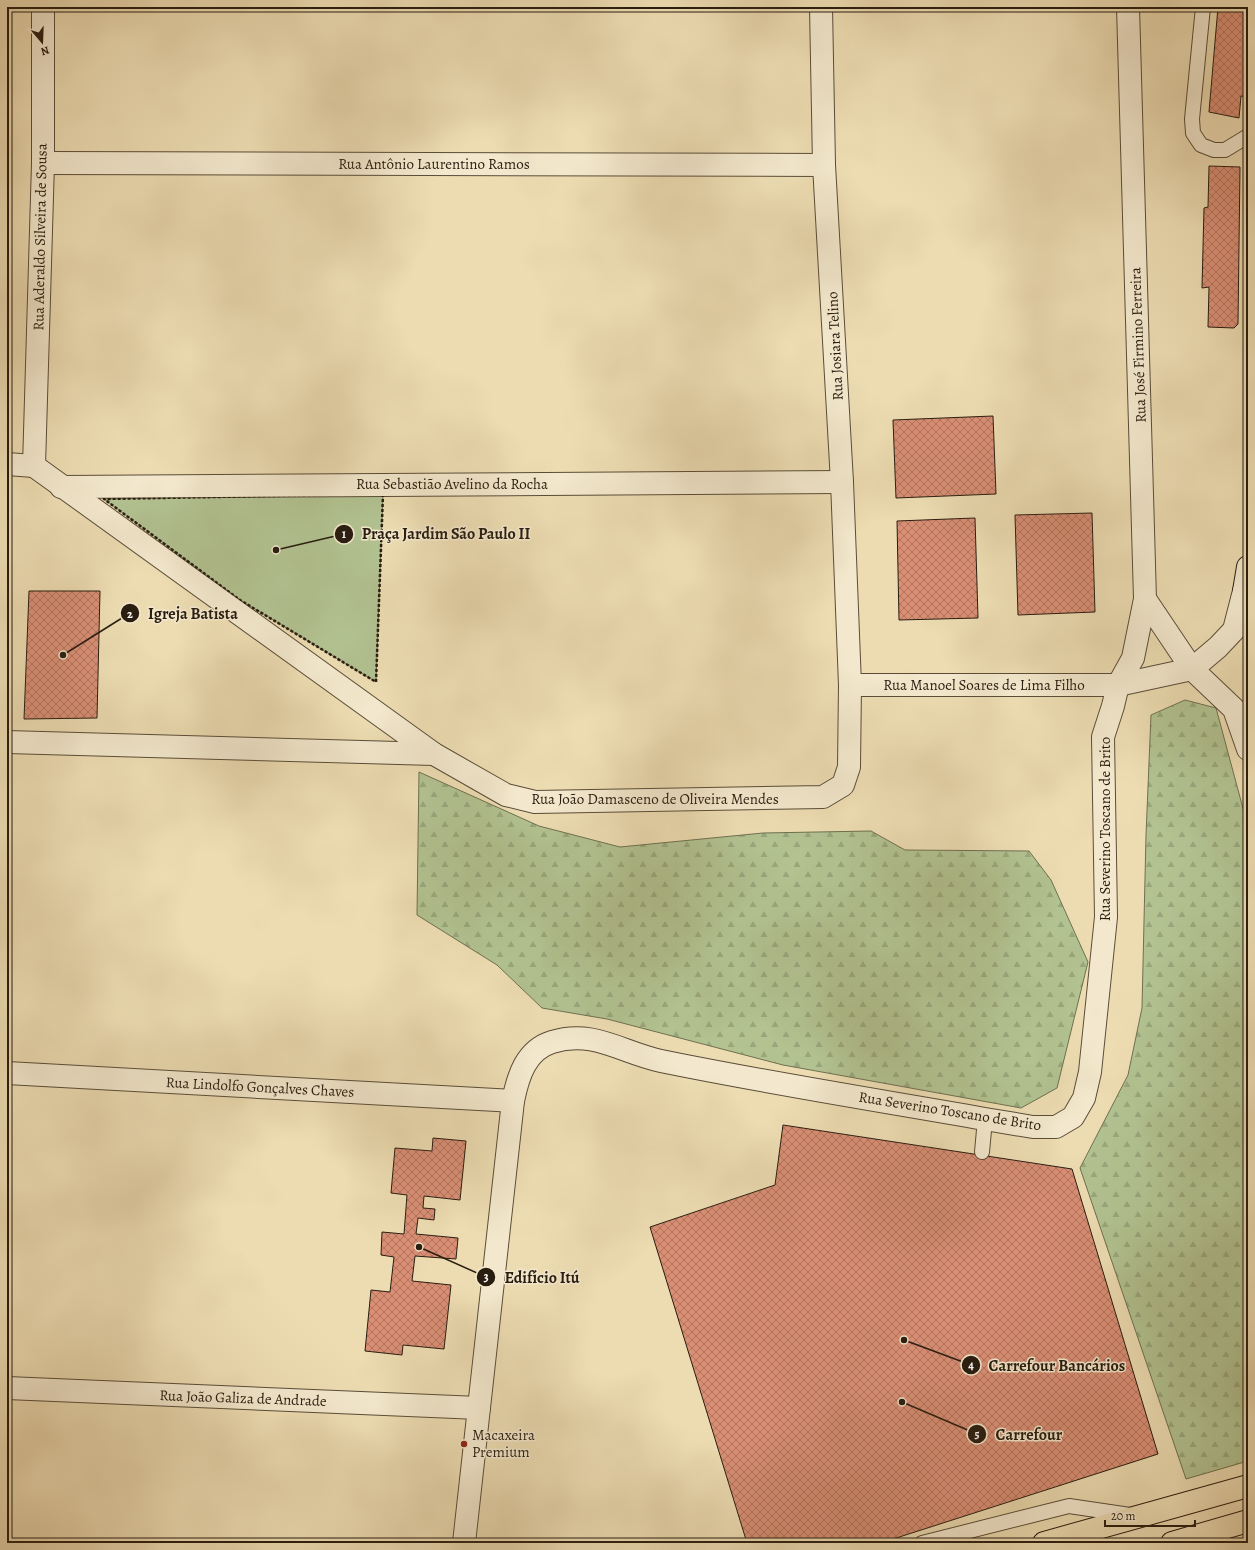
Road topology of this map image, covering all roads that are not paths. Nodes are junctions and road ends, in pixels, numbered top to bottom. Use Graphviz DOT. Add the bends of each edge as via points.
graph roads {
  1 [pos="43,7"];
  2 [pos="821,7"];
  3 [pos="1128,7"];
  4 [pos="1203,7"];
  5 [pos="1248,136"];
  6 [pos="43,163"];
  7 [pos="824,165"];
  8 [pos="7,464"];
  9 [pos="34,466"];
  10 [pos="842,482"];
  11 [pos="61,486"];
  12 [pos="1248,567"];
  13 [pos="1145,599"];
  14 [pos="1246,601"];
  15 [pos="1192,669"];
  16 [pos="850,685"];
  17 [pos="1118,685"];
  18 [pos="7,742"];
  19 [pos="1248,749"];
  20 [pos="434,754"];
  21 [pos="7,1072"];
  22 [pos="513,1101"];
  23 [pos="985,1119"];
  24 [pos="982,1152"];
  25 [pos="7,1388"];
  26 [pos="479,1408"];
  27 [pos="1248,1486"];
  28 [pos="1138,1517"];
  29 [pos="1248,1521"];
  30 [pos="464,1543"];
  31 [pos="922,1543"];
  32 [pos="1044,1543"];
  33 [pos="1172,1543"];
  1 -- 6 [label="street, Rua Aderaldo Silveira de Sousa"];
  2 -- 7 [label="street, Rua Josiara Telino"];
  3 -- 13 [label="street, Rua José Firmino Ferreira"];
  4 -- 5 [label="lane" via="1192,119 1193,133 1201,145 1214,150 1225,150"];
  6 -- 7 [label="street, Rua Antônio Laurentino Ramos"];
  6 -- 9 [label="street, Rua Aderaldo Silveira de Sousa"];
  7 -- 10 [label="street, Rua Josiara Telino"];
  8 -- 9 [label="street"];
  9 -- 11 [label="street, Rua João Damasceno de Oliveira Mendes"];
  10 -- 11 [label="street, Rua Sebastião Avelino da Rocha"];
  10 -- 16 [label="street, Rua Josiara Telino"];
  11 -- 20 [label="street, Rua João Damasceno de Oliveira Mendes"];
  12 -- 14 [label="street"];
  13 -- 15 [label="street"];
  13 -- 17 [label="street" via="1133,658"];
  14 -- 15 [label="street" via="1234,630"];
  15 -- 17 [label="street, Rua Manoel Soares de Lima Filho"];
  15 -- 19 [label="street" via="1234,709"];
  16 -- 17 [label="street, Rua Manoel Soares de Lima Filho"];
  16 -- 20 [label="street, Rua João Damasceno de Oliveira Mendes" via="849,767 843,785 823,797 535,802 506,796"];
  17 -- 23 [label="street, Rua Severino Toscano de Brito" via="1103,737 1106,917 1090,1072 1084,1098 1073,1117 1056,1127 1033,1127"];
  18 -- 20 [label="street"];
  21 -- 22 [label="street, Rua Lindolfo Gonçalves Chaves"];
  22 -- 23 [label="street, Rua Severino Toscano de Brito" via="521,1072 537,1048 570,1038 586,1038 658,1060"];
  22 -- 26 [label="street"];
  23 -- 24 [label="lane"];
  25 -- 26 [label="street, Rua João Galiza de Andrade"];
  26 -- 30 [label="street"];
  27 -- 28 [label="main road"];
  28 -- 31 [label="lane" via="1069,1506"];
  28 -- 32 [label="main road"];
  29 -- 33 [label="main road"];
}
